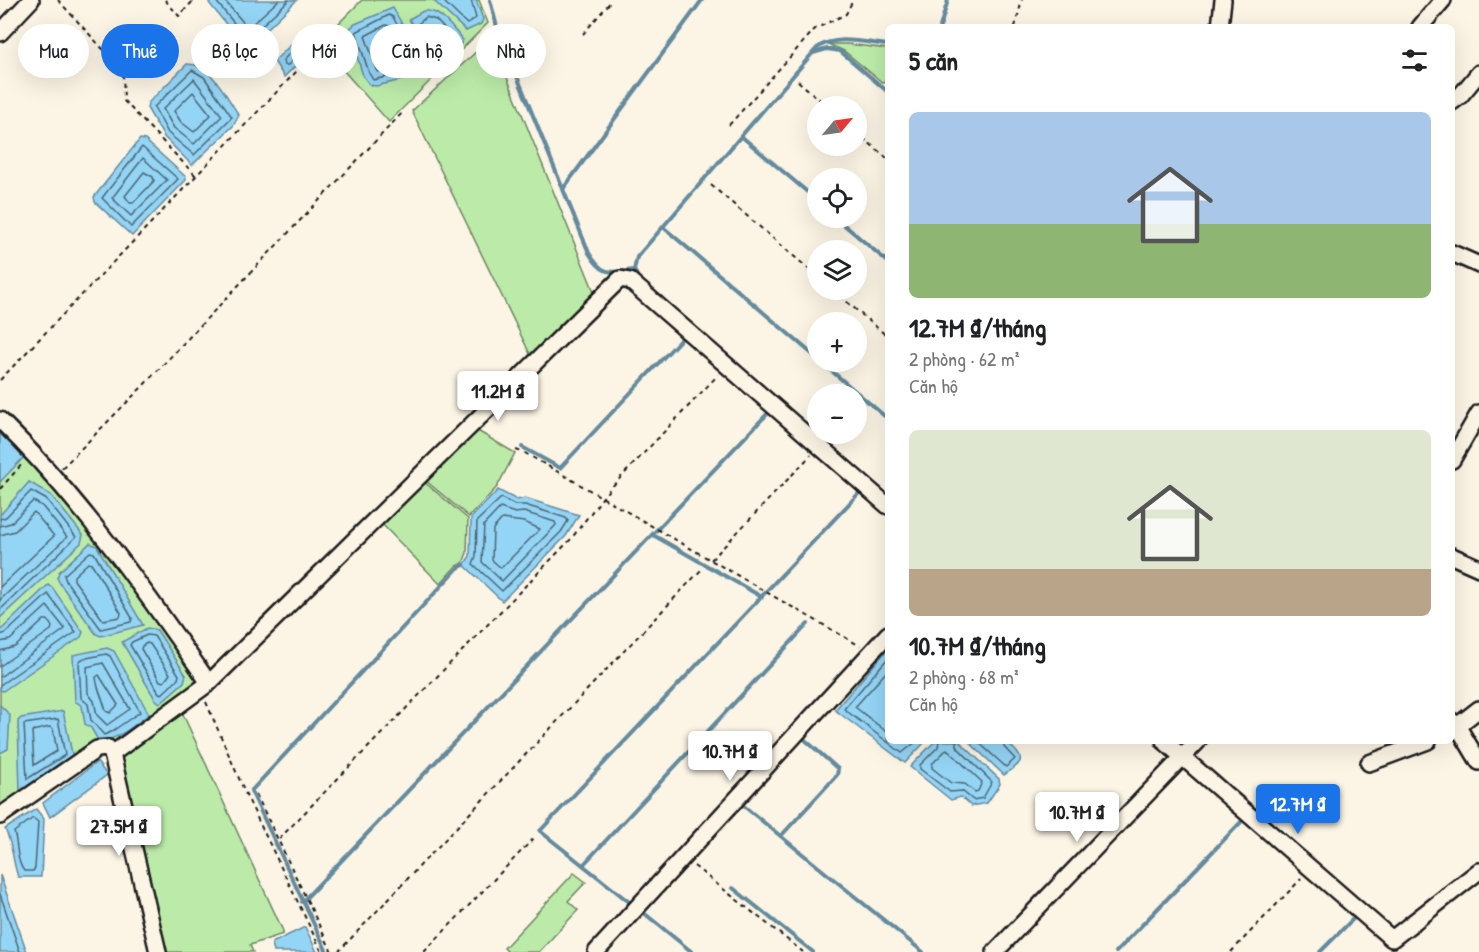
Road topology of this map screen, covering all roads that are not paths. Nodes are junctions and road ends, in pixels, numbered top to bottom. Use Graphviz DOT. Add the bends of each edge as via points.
graph roads {
  1 [pos="31,0"];
  2 [pos="1223,0"];
  3 [pos="1443,0"];
  4 [pos="1220,24"];
  5 [pos="1423,24"];
  6 [pos="0,33"];
  7 [pos="1479,73"];
  8 [pos="1455,100"];
  9 [pos="1455,253"];
  10 [pos="1479,265"];
  11 [pos="1479,413"];
  12 [pos="0,420"];
  13 [pos="1455,455"];
  14 [pos="885,503"];
  15 [pos="1455,557"];
  16 [pos="1479,568"];
  17 [pos="885,637"];
  18 [pos="205,686"];
  19 [pos="1479,709"];
  20 [pos="1455,725"];
  21 [pos="1455,727"];
  22 [pos="1168,744"];
  23 [pos="1195,744"];
  24 [pos="1420,744"];
  25 [pos="112,754"];
  26 [pos="1183,757"];
  27 [pos="1479,762"];
  28 [pos="1370,763"];
  29 [pos="0,816"];
  30 [pos="1479,871"];
  31 [pos="158,952"];
  32 [pos="596,952"];
  33 [pos="995,952"];
  1 -- 6 [label="street"];
  2 -- 4 [label="street"];
  3 -- 5 [label="street"];
  7 -- 8 [label="street"];
  9 -- 10 [label="street"];
  11 -- 13 [label="street"];
  12 -- 18 [label="street" via="33,452 130,569"];
  14 -- 18 [label="street" via="630,281 620,279"];
  15 -- 16 [label="street"];
  17 -- 32 [label="street"];
  18 -- 25 [label="street"];
  19 -- 20 [label="street"];
  21 -- 27 [label="street"];
  22 -- 26 [label="street"];
  23 -- 26 [label="street"];
  24 -- 28 [label="street"];
  25 -- 29 [label="street" via="108,748 97,749"];
  25 -- 31 [label="street"];
  26 -- 30 [label="street" via="1392,939"];
  26 -- 33 [label="street"];
}
